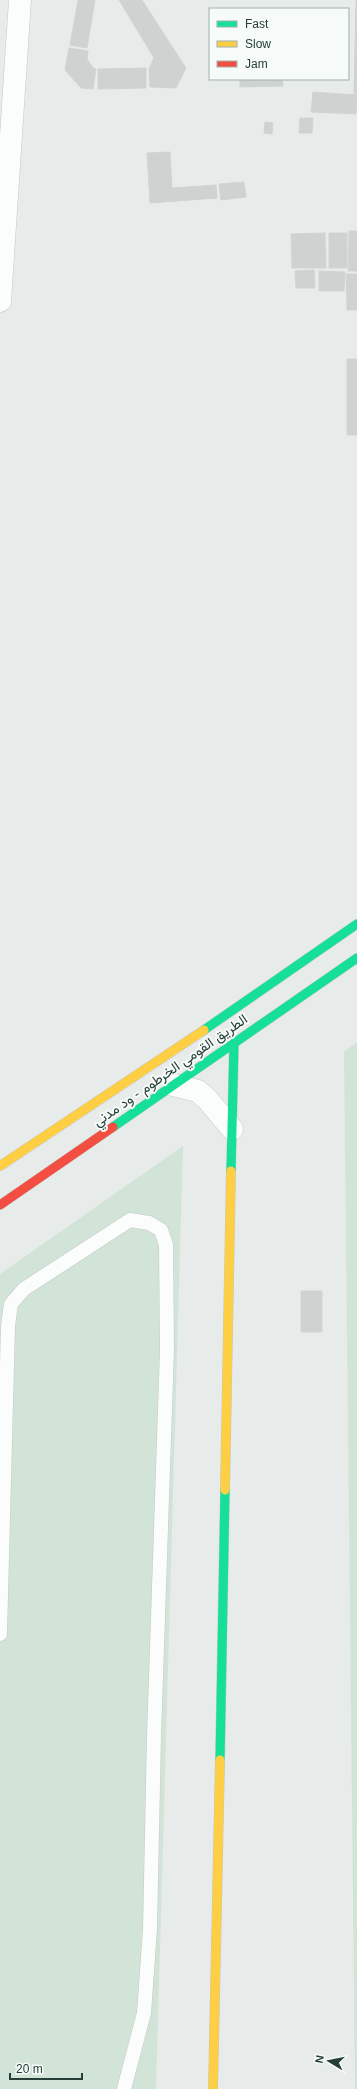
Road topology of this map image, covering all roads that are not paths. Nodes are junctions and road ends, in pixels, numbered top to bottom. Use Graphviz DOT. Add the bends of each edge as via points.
graph roads {
  1 [pos="20,0"];
  2 [pos="0,301"];
  3 [pos="357,924"];
  4 [pos="357,958"];
  5 [pos="234,1043"];
  6 [pos="173,1085"];
  7 [pos="232,1129"];
  8 [pos="0,1166"];
  9 [pos="0,1205"];
  10 [pos="0,1634"];
  11 [pos="124,2089"];
  12 [pos="213,2089"];
  1 -- 2 [label="street"];
  3 -- 8 [label="main road, الطريق القومي الخرطوم - ود مدني" via="222,1018"];
  4 -- 5 [label="main road, الطريق القومي الخرطوم - ود مدني"];
  5 -- 6 [label="main road, الطريق القومي الخرطوم - ود مدني"];
  5 -- 7 [label="main road"];
  6 -- 7 [label="street" via="198,1092"];
  6 -- 9 [label="main road, الطريق القومي الخرطوم - ود مدني"];
  7 -- 12 [label="main road"];
  10 -- 11 [label="lane" via="8,1326 11,1304 24,1289 130,1220 148,1223 161,1230 166,1244 167,1358 150,1929 144,2012"];
}
